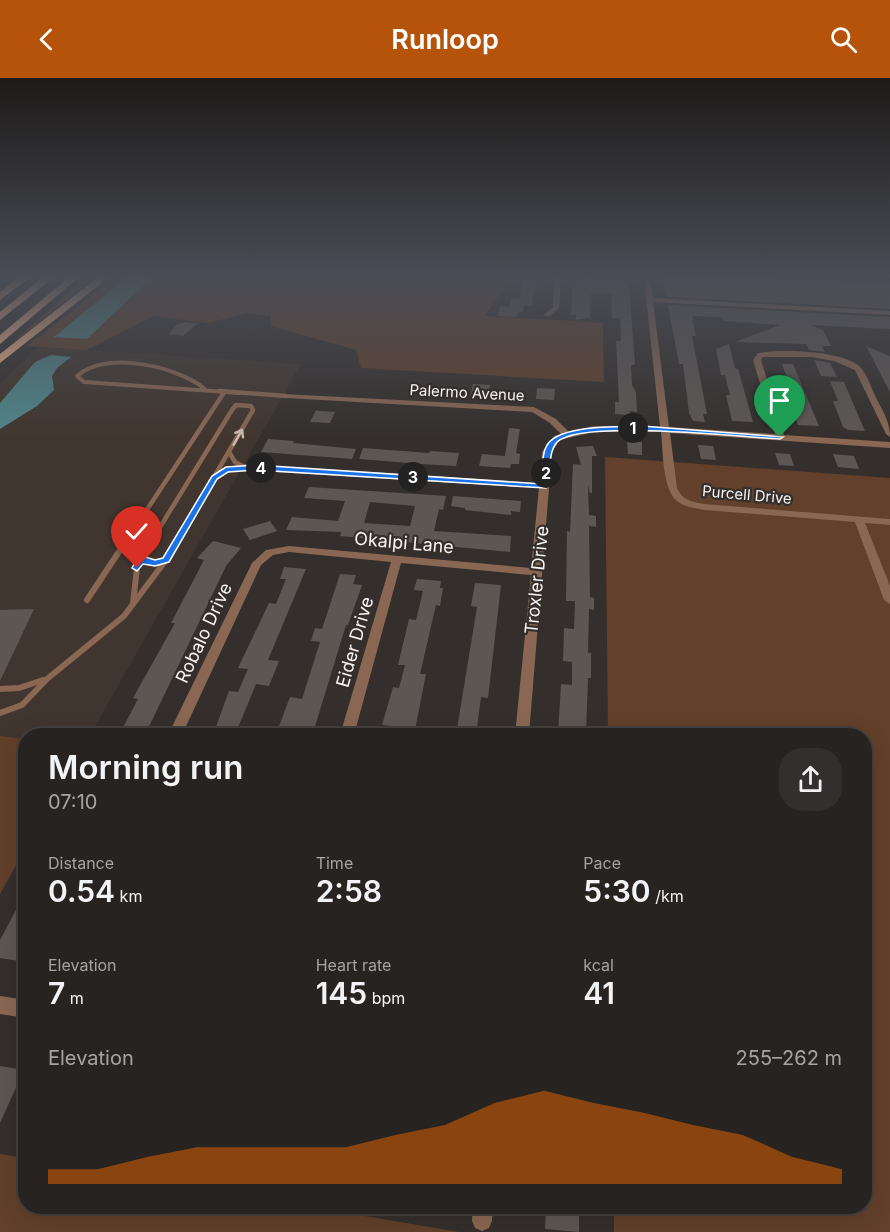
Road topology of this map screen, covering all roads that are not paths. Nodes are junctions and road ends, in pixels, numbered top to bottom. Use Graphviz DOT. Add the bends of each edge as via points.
graph roads {
  1 [pos="35,332"];
  2 [pos="654,332"];
  3 [pos="0,360"];
  4 [pos="205,389"];
  5 [pos="225,391"];
  6 [pos="286,396"];
  7 [pos="666,429"];
  8 [pos="566,434"];
  9 [pos="890,434"];
  10 [pos="780,437"];
  11 [pos="890,445"];
  12 [pos="229,452"];
  13 [pos="242,467"];
  14 [pos="214,477"];
  15 [pos="546,486"];
  16 [pos="859,520"];
  17 [pos="890,522"];
  18 [pos="270,552"];
  19 [pos="142,557"];
  20 [pos="397,559"];
  21 [pos="166,560"];
  22 [pos="536,572"];
  23 [pos="87,600"];
  24 [pos="890,600"];
  25 [pos="133,603"];
  26 [pos="47,679"];
  27 [pos="0,689"];
  28 [pos="0,713"];
  29 [pos="179,728"];
  30 [pos="350,728"];
  31 [pos="523,728"];
  32 [pos="0,1005"];
  33 [pos="18,1008"];
  1 -- 3 [label="highway"];
  2 -- 7 [label="street, Purcell Drive"];
  4 -- 4 [label="lane" via="199,382 165,368 102,363 86,367 77,376 84,382"];
  4 -- 5 [label="lane"];
  5 -- 6 [label="lane"];
  5 -- 23 [label="lane"];
  6 -- 8 [label="street, Palermo Avenue" via="523,409 543,414"];
  7 -- 8 [label="street" via="620,428"];
  7 -- 10 [label="street"];
  7 -- 16 [label="street, Purcell Drive" via="673,493 680,501 704,507"];
  8 -- 15 [label="street, Troxler Drive" via="549,447"];
  9 -- 10 [label="street" via="858,369 849,363 836,358 761,355 758,360"];
  10 -- 11 [label="street"];
  12 -- 13 [label="lane"];
  12 -- 14 [label="lane"];
  12 -- 19 [label="lane, one-way" via="253,410 251,406 236,405 232,410"];
  13 -- 14 [label="lane"];
  13 -- 15 [label="street"];
  14 -- 21 [label="lane"];
  15 -- 22 [label="street, Troxler Drive"];
  16 -- 17 [label="street, Purcell Drive"];
  16 -- 24 [label="street"];
  18 -- 20 [label="street, Okalpi Lane" via="289,549"];
  18 -- 29 [label="street, Robalo Drive" via="257,563"];
  19 -- 21 [label="lane" via="146,562"];
  19 -- 25 [label="lane"];
  20 -- 22 [label="street, Okalpi Lane"];
  20 -- 30 [label="street, Eider Drive"];
  21 -- 25 [label="lane"];
  22 -- 31 [label="street, Troxler Drive"];
  25 -- 26 [label="lane" via="124,616"];
  26 -- 27 [label="lane" via="34,685"];
  26 -- 28 [label="lane" via="22,705"];
  32 -- 33 [label="street"];
}
